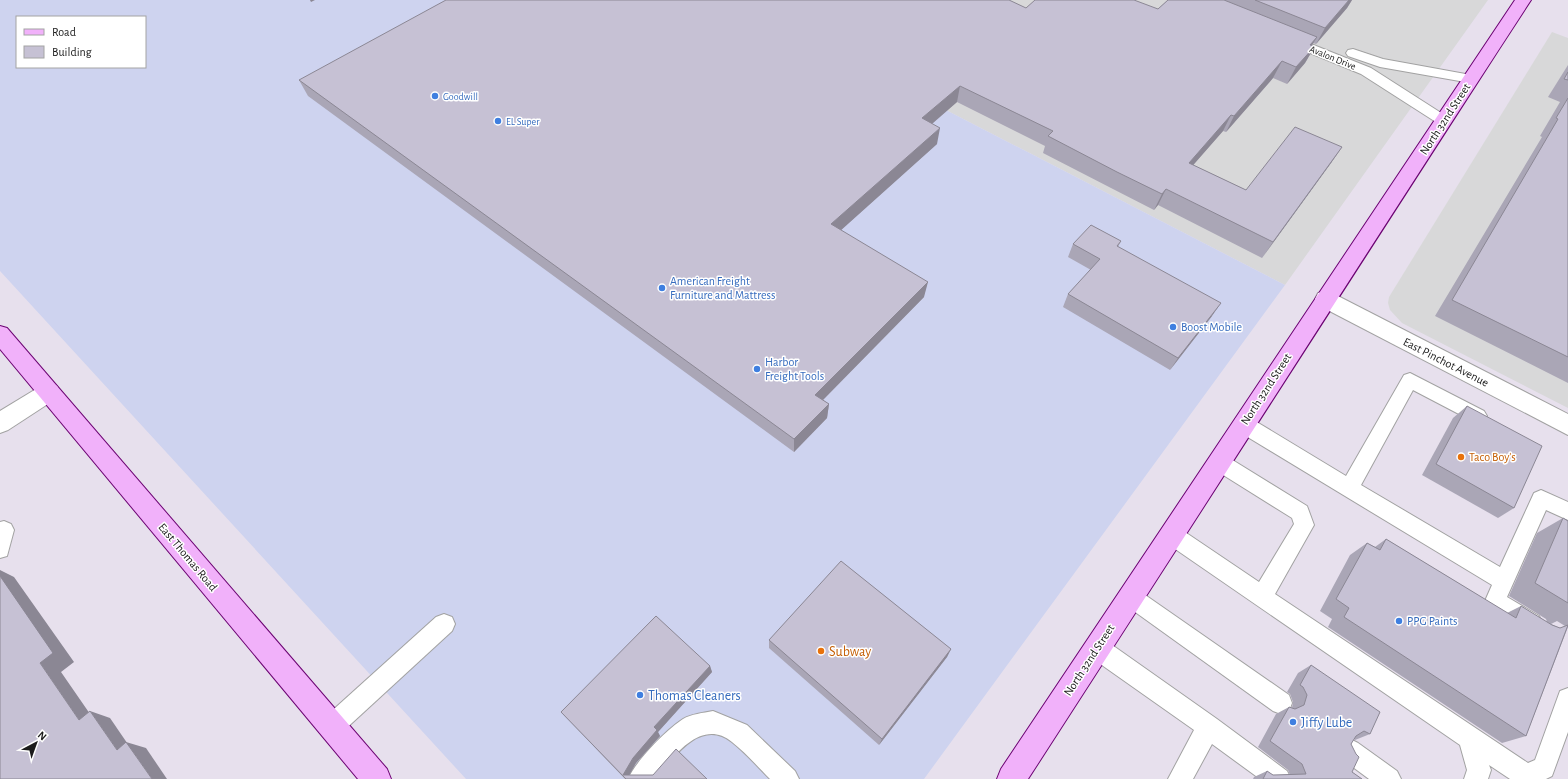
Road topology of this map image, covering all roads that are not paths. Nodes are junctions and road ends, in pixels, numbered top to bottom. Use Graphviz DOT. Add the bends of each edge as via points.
graph roads {
  1 [pos="1523,0"];
  2 [pos="1471,79"];
  3 [pos="1444,120"];
  4 [pos="1325,299"];
  5 [pos="0,334"];
  6 [pos="49,392"];
  7 [pos="1478,416"];
  8 [pos="0,423"];
  9 [pos="1243,424"];
  10 [pos="1568,425"];
  11 [pos="1219,462"];
  12 [pos="1349,488"];
  13 [pos="1568,511"];
  14 [pos="1172,535"];
  15 [pos="1504,581"];
  16 [pos="1131,597"];
  17 [pos="1262,597"];
  18 [pos="444,624"];
  19 [pos="1537,627"];
  20 [pos="1098,648"];
  21 [pos="1568,699"];
  22 [pos="1281,703"];
  23 [pos="332,726"];
  24 [pos="1209,727"];
  25 [pos="1468,738"];
  26 [pos="1350,751"];
  27 [pos="377,779"];
  28 [pos="640,779"];
  29 [pos="788,779"];
  30 [pos="1011,779"];
  31 [pos="1180,779"];
  32 [pos="1279,779"];
  33 [pos="1390,779"];
  34 [pos="1476,779"];
  1 -- 2 [label="main road, North 32nd Street"];
  2 -- 3 [label="main road, North 32nd Street"];
  2 -- 3 [label="lane, Avalon Drive" via="1380,63 1284,31 1366,71"];
  3 -- 4 [label="main road, North 32nd Street"];
  4 -- 9 [label="main road, North 32nd Street"];
  4 -- 10 [label="street, East Pinchot Avenue"];
  5 -- 6 [label="main road, East Thomas Road"];
  6 -- 8 [label="street"];
  6 -- 23 [label="main road, East Thomas Road"];
  7 -- 12 [label="lane" via="1410,380"];
  9 -- 11 [label="main road, North 32nd Street"];
  9 -- 12 [label="lane"];
  11 -- 14 [label="main road, North 32nd Street"];
  11 -- 17 [label="lane" via="1300,512 1304,525"];
  12 -- 15 [label="lane"];
  13 -- 15 [label="lane" via="1541,499"];
  14 -- 16 [label="main road, North 32nd Street"];
  14 -- 17 [label="lane"];
  15 -- 19 [label="lane" via="1495,601"];
  16 -- 20 [label="main road, North 32nd Street"];
  16 -- 22 [label="lane"];
  17 -- 25 [label="lane"];
  18 -- 23 [label="lane"];
  20 -- 24 [label="lane"];
  20 -- 30 [label="main road, North 32nd Street"];
  21 -- 25 [label="lane" via="1544,768 1526,776"];
  23 -- 27 [label="main road, East Thomas Road"];
  24 -- 31 [label="lane"];
  24 -- 32 [label="lane"];
  25 -- 34 [label="lane" via="1479,770"];
  26 -- 33 [label="lane"];
  28 -- 29 [label="lane" via="669,745 691,727 713,722 739,733"];
}
